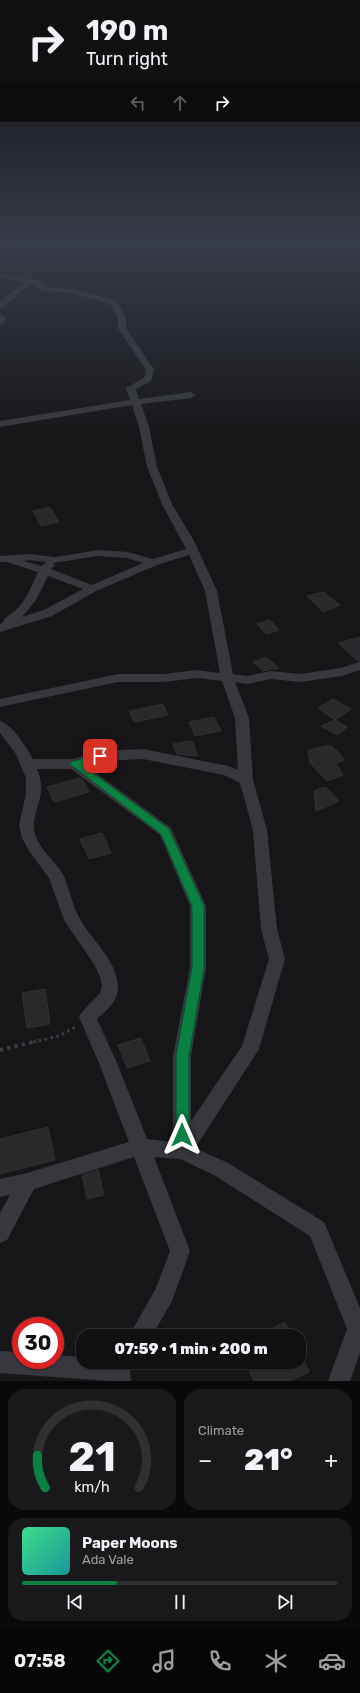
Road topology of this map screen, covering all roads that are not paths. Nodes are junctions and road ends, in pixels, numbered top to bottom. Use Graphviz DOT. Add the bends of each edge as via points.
graph roads {
  1 [pos="118,310"];
  2 [pos="0,316"];
  3 [pos="0,322"];
  4 [pos="191,395"];
  5 [pos="136,403"];
  6 [pos="0,424"];
  7 [pos="192,552"];
  8 [pos="1,559"];
  9 [pos="55,560"];
  10 [pos="153,563"];
  11 [pos="43,570"];
  12 [pos="92,589"];
  13 [pos="0,628"];
  14 [pos="360,666"];
  15 [pos="227,678"];
  16 [pos="0,703"];
  17 [pos="0,725"];
  18 [pos="29,764"];
  19 [pos="74,764"];
  20 [pos="246,780"];
  21 [pos="140,1147"];
  22 [pos="182,1151"];
  23 [pos="27,1182"];
  24 [pos="0,1188"];
  25 [pos="0,1233"];
  26 [pos="144,1329"];
  27 [pos="0,1362"];
  28 [pos="121,1371"];
  29 [pos="339,1381"];
  1 -- 5 [label="street" via="122,317 122,328 150,370 148,379 131,388"];
  2 -- 3 [label="street"];
  4 -- 5 [label="street"];
  5 -- 6 [label="street"];
  5 -- 7 [label="street" via="152,467 167,504"];
  7 -- 10 [label="street"];
  7 -- 15 [label="street" via="211,591"];
  8 -- 9 [label="street" via="29,557"];
  8 -- 11 [label="street"];
  9 -- 10 [label="street" via="98,553 128,554"];
  9 -- 11 [label="street"];
  10 -- 12 [label="street"];
  11 -- 12 [label="street"];
  11 -- 13 [label="street" via="26,608"];
  12 -- 13 [label="street" via="48,613"];
  14 -- 15 [label="street" via="342,672 300,678 271,675 247,680"];
  15 -- 16 [label="street" via="197,674 164,678 118,678"];
  15 -- 20 [label="street" via="242,718"];
  17 -- 18 [label="street"];
  18 -- 19 [label="street"];
  18 -- 21 [label="street" via="34,787 26,830 30,840 55,875 72,920 104,967 110,984 108,994 88,1017"];
  19 -- 20 [label="street" via="100,756 143,754 228,771"];
  19 -- 22 [label="street" via="166,832 198,906 198,968 182,1056"];
  20 -- 22 [label="street" via="260,830 270,929 277,958 250,1049"];
  21 -- 22 [label="street"];
  21 -- 23 [label="street"];
  21 -- 26 [label="street" via="180,1252 165,1294"];
  22 -- 29 [label="street" via="221,1169 317,1229 358,1329"];
  23 -- 24 [label="street"];
  23 -- 25 [label="street"];
  27 -- 28 [label="street"];
}
